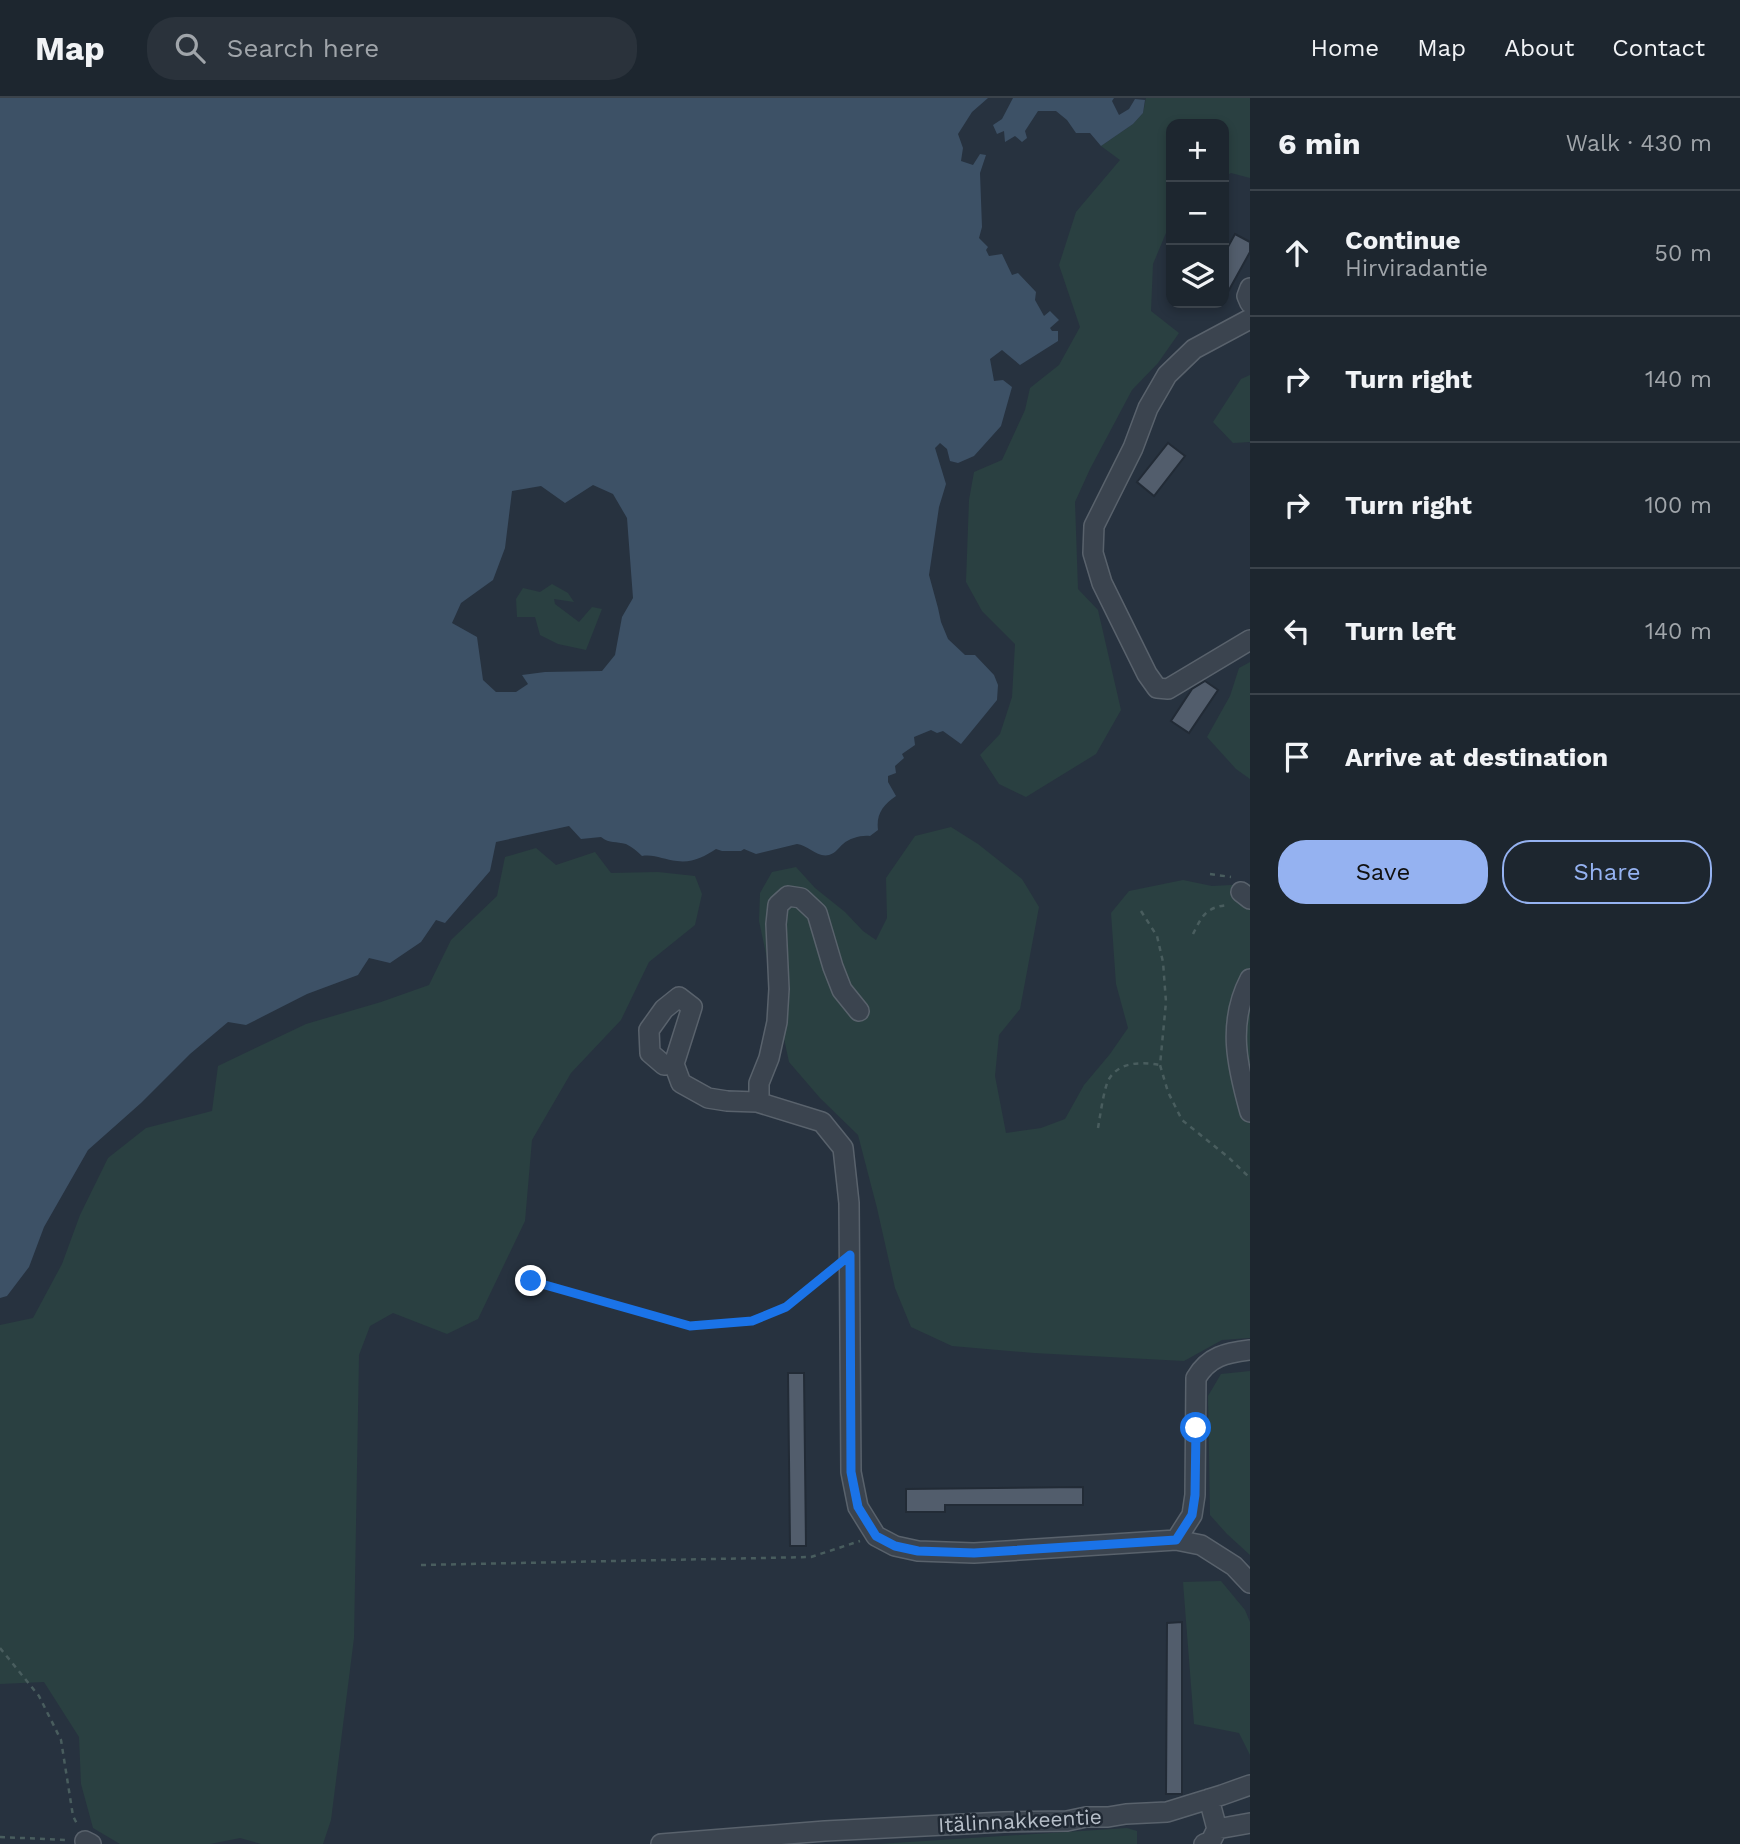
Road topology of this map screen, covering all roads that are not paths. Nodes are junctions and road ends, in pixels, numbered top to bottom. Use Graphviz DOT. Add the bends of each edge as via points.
graph roads {
  1 [pos="1250,288"];
  2 [pos="1250,303"];
  3 [pos="1250,319"];
  4 [pos="1250,640"];
  5 [pos="1250,979"];
  6 [pos="859,1011"];
  7 [pos="674,1064"];
  8 [pos="757,1102"];
  9 [pos="1250,1112"];
  10 [pos="1250,1350"];
  11 [pos="1176,1540"];
  12 [pos="1250,1583"];
  13 [pos="1250,1785"];
  14 [pos="1209,1799"];
  15 [pos="1250,1823"];
  16 [pos="1211,1840"];
  17 [pos="661,1844"];
  1 -- 2 [label="street"];
  3 -- 4 [label="street" via="1194,348 1167,375 1094,526 1093,553 1102,583 1157,688 1168,690"];
  5 -- 9 [label="street" via="1236,1020 1237,1054"];
  6 -- 8 [label="street" via="842,990 817,913 801,898 788,897 778,905 777,1022"];
  7 -- 8 [label="street" via="681,1083 708,1098"];
  8 -- 11 [label="street" via="822,1122 843,1149 849,1203 851,1472 858,1507 876,1536 918,1551 974,1553"];
  10 -- 11 [label="street" via="1228,1352 1203,1365 1196,1378 1195,1495 1192,1515"];
  11 -- 12 [label="street" via="1200,1545 1234,1566"];
  13 -- 14 [label="street, Itälinnakkeentie"];
  14 -- 16 [label="street"];
  14 -- 17 [label="street, Itälinnakkeentie" via="1167,1812 1067,1821 825,1831"];
  15 -- 16 [label="street"];
}
